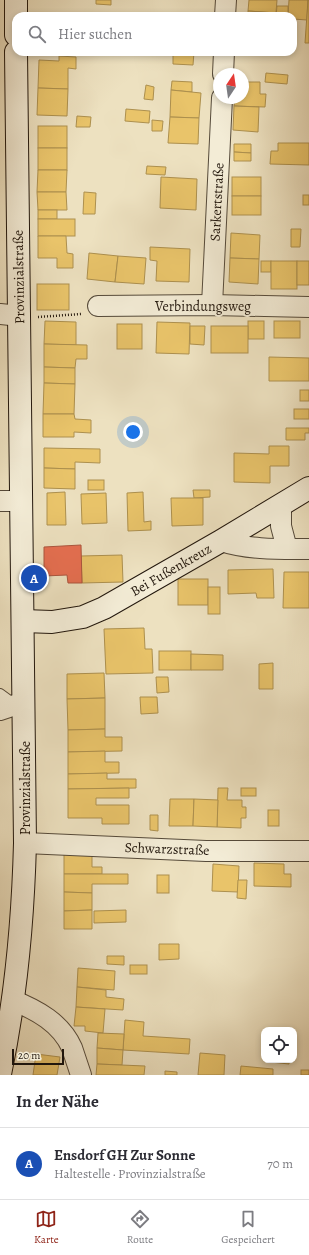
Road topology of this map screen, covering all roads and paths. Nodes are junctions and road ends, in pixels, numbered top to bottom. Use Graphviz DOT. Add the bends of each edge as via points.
graph roads {
  1 [pos="16,0"];
  2 [pos="226,0"];
  3 [pos="16,12"];
  4 [pos="225,12"];
  5 [pos="16,56"];
  6 [pos="224,56"];
  7 [pos="223,68"];
  8 [pos="222,104"];
  9 [pos="212,305"];
  10 [pos="98,306"];
  11 [pos="309,307"];
  12 [pos="10,315"];
  13 [pos="309,488"];
  14 [pos="0,501"];
  15 [pos="21,501"];
  16 [pos="281,505"];
  17 [pos="221,541"];
  18 [pos="287,549"];
  19 [pos="309,549"];
  20 [pos="23,622"];
  21 [pos="10,704"];
  22 [pos="25,843"];
  23 [pos="309,851"];
  24 [pos="12,1000"];
  25 [pos="1,1060"];
  26 [pos="81,1075"];
  1 -- 3 [label="street"];
  2 -- 4 [label="street"];
  5 -- 12 [label="street, Provinzialstraße"];
  6 -- 7 [label="street"];
  8 -- 9 [label="street, Sarkertstraße"];
  9 -- 10 [label="street, Verbindungsweg"];
  9 -- 11 [label="street, Verbindungsweg"];
  10 -- 12 [label="path" via="82,314 37,317"];
  12 -- 15 [label="street, Provinzialstraße"];
  13 -- 16 [label="street, Bei Fußenkreuz"];
  14 -- 15 [label="street"];
  15 -- 20 [label="street, Provinzialstraße"];
  16 -- 17 [label="street, Bei Fußenkreuz"];
  16 -- 18 [label="street" via="281,526"];
  17 -- 18 [label="street" via="244,546"];
  17 -- 20 [label="street, Bei Fußenkreuz" via="104,608 83,617 52,622"];
  18 -- 19 [label="street"];
  20 -- 21 [label="street, Provinzialstraße"];
  21 -- 22 [label="street, Provinzialstraße"];
  22 -- 23 [label="street, Schwarzstraße" via="206,851"];
  22 -- 24 [label="street, Provinzialstraße" via="20,935"];
  24 -- 25 [label="street, Provinzialstraße"];
  24 -- 26 [label="street" via="47,1017 59,1029 71,1047"];
}
